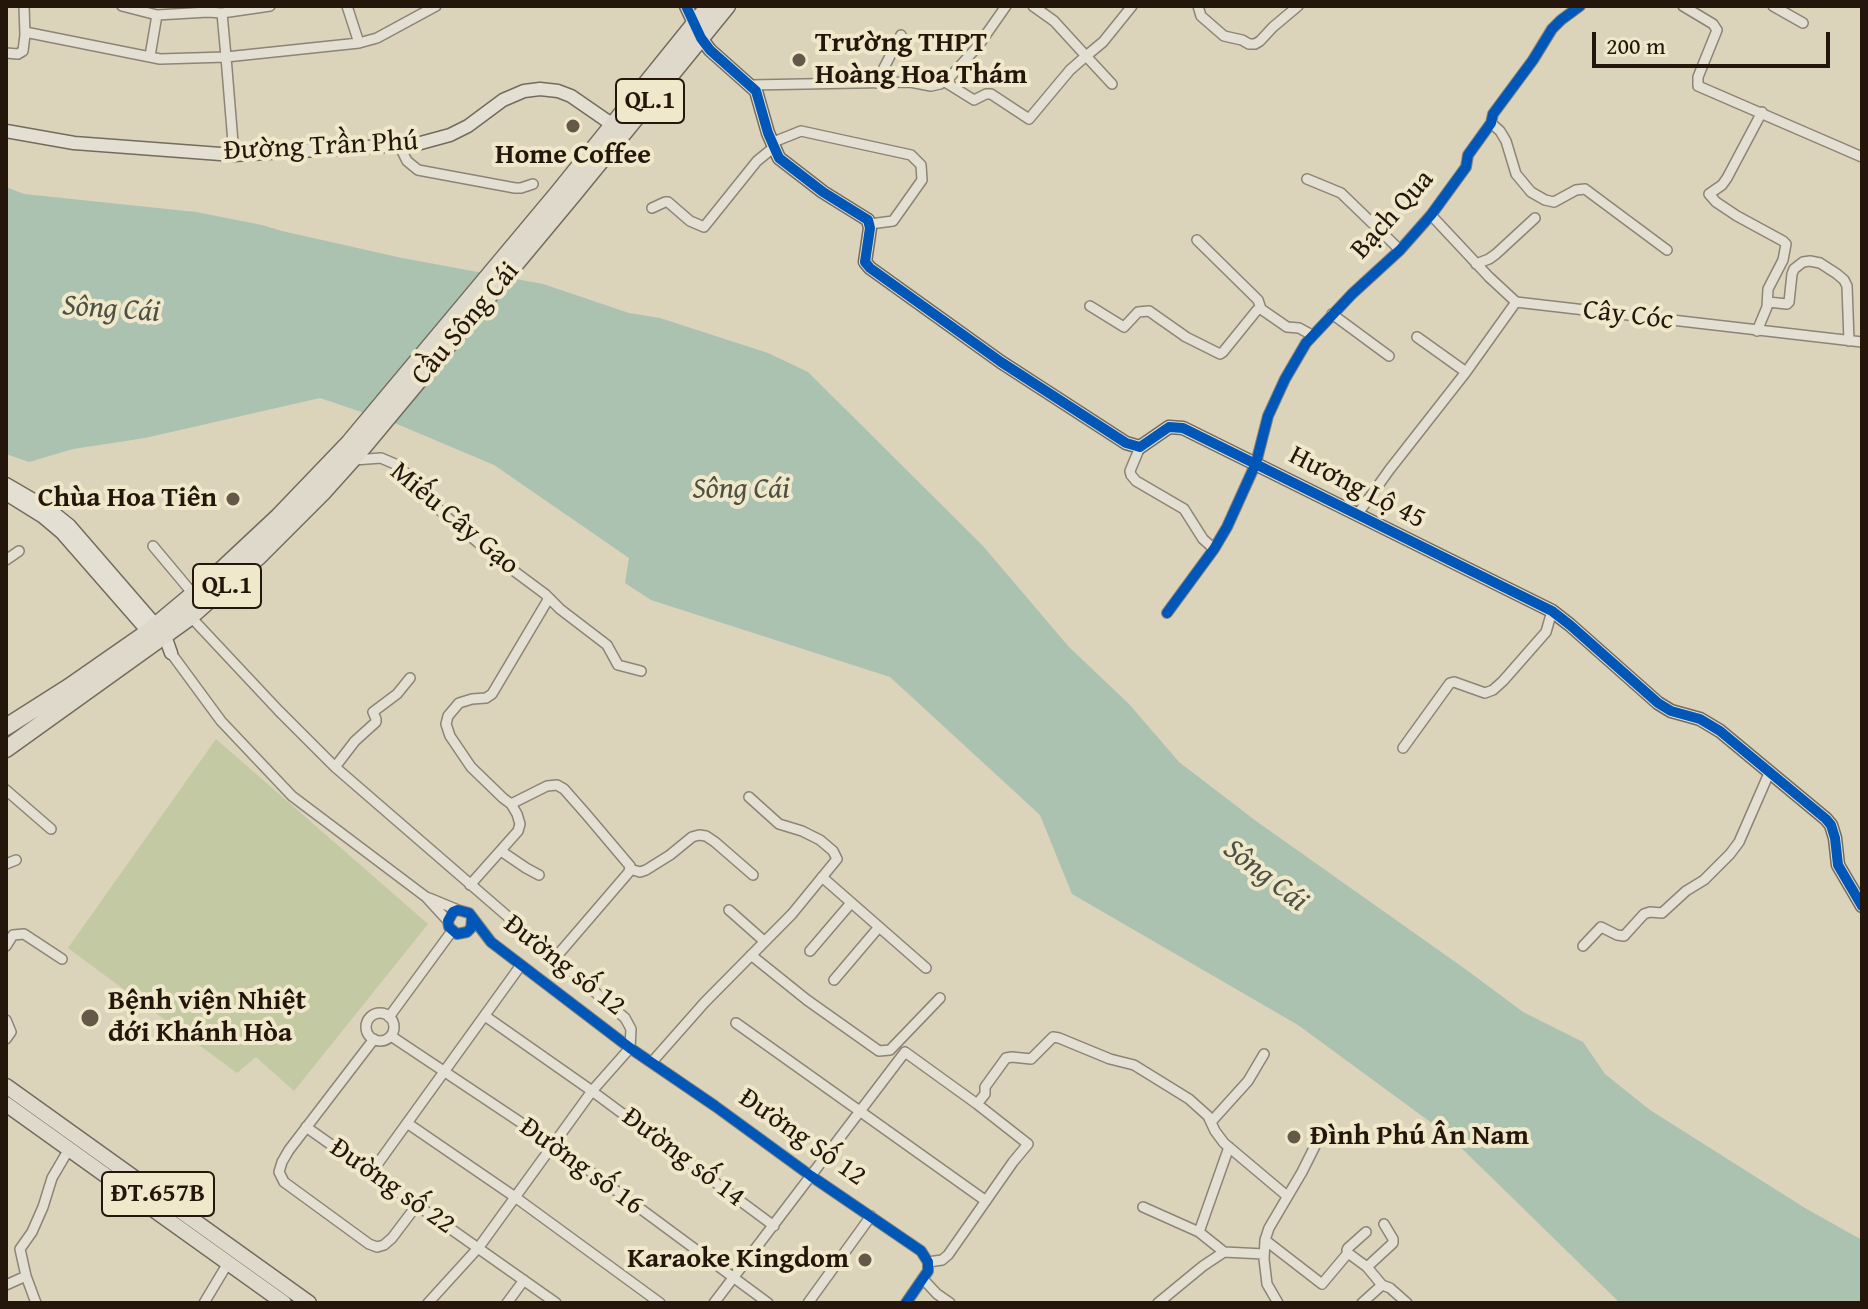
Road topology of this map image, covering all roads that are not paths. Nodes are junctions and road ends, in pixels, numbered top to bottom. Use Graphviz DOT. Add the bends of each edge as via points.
graph roads {
  1 [pos="24,6"];
  2 [pos="122,6"];
  3 [pos="270,6"];
  4 [pos="347,6"];
  5 [pos="436,6"];
  6 [pos="686,6"];
  7 [pos="709,6"];
  8 [pos="727,6"];
  9 [pos="1006,6"];
  10 [pos="1033,6"];
  11 [pos="1132,6"];
  12 [pos="1198,6"];
  13 [pos="1298,6"];
  14 [pos="1580,6"];
  15 [pos="1683,6"];
  16 [pos="1773,6"];
  17 [pos="222,13"];
  18 [pos="157,15"];
  19 [pos="1803,23"];
  20 [pos="698,31"];
  21 [pos="25,32"];
  22 [pos="901,35"];
  23 [pos="359,43"];
  24 [pos="6,53"];
  25 [pos="150,56"];
  26 [pos="1086,56"];
  27 [pos="226,57"];
  28 [pos="945,82"];
  29 [pos="876,83"];
  30 [pos="1112,84"];
  31 [pos="751,85"];
  32 [pos="1762,112"];
  33 [pos="1491,123"];
  34 [pos="613,125"];
  35 [pos="6,131"];
  36 [pos="399,145"];
  37 [pos="772,145"];
  38 [pos="234,155"];
  39 [pos="1862,157"];
  40 [pos="1307,179"];
  41 [pos="533,184"];
  42 [pos="565,194"];
  43 [pos="652,208"];
  44 [pos="1431,215"];
  45 [pos="1535,218"];
  46 [pos="870,224"];
  47 [pos="1197,240"];
  48 [pos="1400,250"];
  49 [pos="1667,250"];
  50 [pos="1476,264"];
  51 [pos="1516,302"];
  52 [pos="1768,302"];
  53 [pos="1090,306"];
  54 [pos="1261,309"];
  55 [pos="1332,314"];
  56 [pos="1757,331"];
  57 [pos="1312,335"];
  58 [pos="1417,337"];
  59 [pos="1849,341"];
  60 [pos="1862,342"];
  61 [pos="1389,356"];
  62 [pos="1466,372"];
  63 [pos="1140,447"];
  64 [pos="353,452"];
  65 [pos="1256,463"];
  66 [pos="6,484"];
  67 [pos="6,494"];
  68 [pos="1357,515"];
  69 [pos="153,546"];
  70 [pos="1214,549"];
  71 [pos="19,551"];
  72 [pos="6,560"];
  73 [pos="549,598"];
  74 [pos="189,606"];
  75 [pos="1552,611"];
  76 [pos="1167,613"];
  77 [pos="157,634"];
  78 [pos="171,653"];
  79 [pos="641,671"];
  80 [pos="410,678"];
  81 [pos="72,693"];
  82 [pos="6,727"];
  83 [pos="6,737"];
  84 [pos="1403,748"];
  85 [pos="6,749"];
  86 [pos="335,767"];
  87 [pos="1770,771"];
  88 [pos="6,790"];
  89 [pos="749,797"];
  90 [pos="511,804"];
  91 [pos="51,829"];
  92 [pos="501,851"];
  93 [pos="16,860"];
  94 [pos="6,864"];
  95 [pos="630,869"];
  96 [pos="539,875"];
  97 [pos="753,875"];
  98 [pos="822,877"];
  99 [pos="470,885"];
  100 [pos="426,897"];
  101 [pos="851,903"];
  102 [pos="1862,906"];
  103 [pos="458,910"];
  104 [pos="729,910"];
  105 [pos="472,918"];
  106 [pos="879,927"];
  107 [pos="454,929"];
  108 [pos="764,941"];
  109 [pos="491,942"];
  110 [pos="6,946"];
  111 [pos="1583,946"];
  112 [pos="810,951"];
  113 [pos="751,955"];
  114 [pos="556,957"];
  115 [pos="62,959"];
  116 [pos="521,965"];
  117 [pos="926,968"];
  118 [pos="834,980"];
  119 [pos="940,998"];
  120 [pos="485,1016"];
  121 [pos="389,1017"];
  122 [pos="6,1020"];
  123 [pos="736,1023"];
  124 [pos="391,1036"];
  125 [pos="6,1039"];
  126 [pos="374,1039"];
  127 [pos="630,1048"];
  128 [pos="1264,1054"];
  129 [pos="652,1062"];
  130 [pos="6,1086"];
  131 [pos="592,1091"];
  132 [pos="977,1104"];
  133 [pos="7,1106"];
  134 [pos="859,1112"];
  135 [pos="1211,1122"];
  136 [pos="407,1123"];
  137 [pos="306,1127"];
  138 [pos="1321,1134"];
  139 [pos="553,1144"];
  140 [pos="1229,1147"];
  141 [pos="69,1149"];
  142 [pos="371,1173"];
  143 [pos="811,1176"];
  144 [pos="1287,1196"];
  145 [pos="515,1197"];
  146 [pos="986,1201"];
  147 [pos="417,1205"];
  148 [pos="1143,1207"];
  149 [pos="871,1216"];
  150 [pos="1384,1224"];
  151 [pos="774,1226"];
  152 [pos="1199,1232"];
  153 [pos="1366,1232"];
  154 [pos="1265,1240"];
  155 [pos="479,1247"];
  156 [pos="1224,1252"];
  157 [pos="1348,1253"];
  158 [pos="1264,1254"];
  159 [pos="928,1262"];
  160 [pos="228,1263"];
  161 [pos="1367,1267"];
  162 [pos="26,1276"];
  163 [pos="733,1277"];
  164 [pos="923,1279"];
  165 [pos="524,1280"];
  166 [pos="6,1285"];
  167 [pos="1382,1285"];
  168 [pos="36,1303"];
  169 [pos="204,1303"];
  170 [pos="284,1303"];
  171 [pos="309,1303"];
  172 [pos="428,1303"];
  173 [pos="507,1303"];
  174 [pos="556,1303"];
  175 [pos="660,1303"];
  176 [pos="714,1303"];
  177 [pos="768,1303"];
  178 [pos="808,1303"];
  179 [pos="906,1303"];
  180 [pos="950,1303"];
  181 [pos="1158,1303"];
  182 [pos="1278,1303"];
  183 [pos="1362,1303"];
  184 [pos="1407,1303"];
  1 -- 21 [label="street"];
  2 -- 18 [label="street"];
  3 -- 17 [label="street"];
  4 -- 23 [label="street"];
  5 -- 23 [label="street"];
  6 -- 20 [label="street"];
  7 -- 20 [label="highway, QL.1"];
  8 -- 20 [label="highway, QL.1"];
  9 -- 28 [label="street"];
  10 -- 26 [label="street"];
  11 -- 26 [label="street"];
  12 -- 13 [label="street" via="1201,16 1224,36 1249,44 1260,41"];
  14 -- 33 [label="street, Bạch Qua" via="1552,29"];
  15 -- 32 [label="street" via="1717,30 1698,86"];
  16 -- 19 [label="street"];
  17 -- 18 [label="street"];
  17 -- 27 [label="street"];
  18 -- 25 [label="street"];
  20 -- 31 [label="street" via="723,63"];
  20 -- 34 [label="highway, QL.1"];
  20 -- 42 [label="highway, QL.1"];
  21 -- 24 [label="street" via="23,51"];
  21 -- 25 [label="street"];
  22 -- 29 [label="street"];
  23 -- 27 [label="street"];
  25 -- 27 [label="street"];
  26 -- 28 [label="street" via="1029,119 991,94 974,100"];
  26 -- 30 [label="street"];
  27 -- 38 [label="street"];
  28 -- 29 [label="street"];
  29 -- 31 [label="street"];
  31 -- 37 [label="street"];
  32 -- 39 [label="street"];
  32 -- 52 [label="street" via="1727,178 1709,194 1785,242"];
  33 -- 44 [label="street, Bạch Qua"];
  33 -- 49 [label="street" via="1531,192 1554,202 1585,189"];
  34 -- 36 [label="street, Đường Trần Phú" via="571,96 540,89 503,100 450,135"];
  34 -- 42 [label="highway, QL.1"];
  35 -- 38 [label="street, Đường Trần Phú" via="74,143"];
  36 -- 38 [label="street, Đường Trần Phú"];
  36 -- 41 [label="street" via="418,170 515,188"];
  37 -- 43 [label="street" via="704,227 668,202"];
  37 -- 46 [label="street" via="779,158"];
  37 -- 46 [label="street" via="801,131 911,155 921,165 922,180 893,221"];
  40 -- 48 [label="street" via="1341,193"];
  42 -- 64 [label="highway, Cầu Sông Cái / QL.1"];
  44 -- 48 [label="street, Bạch Qua"];
  44 -- 50 [label="street"];
  45 -- 50 [label="street" via="1489,259"];
  46 -- 63 [label="street" via="865,259 870,268 1001,362 1115,437"];
  47 -- 54 [label="street"];
  48 -- 55 [label="street, Bạch Qua"];
  50 -- 51 [label="street"];
  51 -- 56 [label="street, Cây Cóc"];
  51 -- 62 [label="street"];
  52 -- 56 [label="street"];
  52 -- 59 [label="street" via="1787,304 1794,269 1803,262 1820,263 1847,286"];
  53 -- 54 [label="street" via="1124,327 1136,313 1149,311 1220,354"];
  54 -- 57 [label="street" via="1287,327"];
  55 -- 57 [label="street, Bạch Qua"];
  55 -- 61 [label="street"];
  56 -- 59 [label="street, Cây Cóc"];
  57 -- 65 [label="street, Bạch Qua" via="1268,416"];
  58 -- 62 [label="street"];
  59 -- 60 [label="street, Cây Cóc"];
  62 -- 68 [label="street"];
  63 -- 65 [label="street, Hương Lộ 45" via="1179,426"];
  63 -- 70 [label="street" via="1131,475 1184,509"];
  64 -- 73 [label="street, Miếu Cây Gạo" via="395,464 448,518"];
  64 -- 74 [label="highway, QL.1"];
  65 -- 68 [label="street, Hương Lộ 45"];
  65 -- 70 [label="street, Bạch Qua"];
  66 -- 77 [label="street" via="69,525"];
  67 -- 77 [label="street" via="62,533"];
  68 -- 75 [label="street, Hương Lộ 45"];
  69 -- 74 [label="street"];
  70 -- 76 [label="street, Bạch Qua"];
  71 -- 72 [label="street"];
  73 -- 79 [label="street, Miếu Cây Gạo" via="607,645 618,665"];
  73 -- 90 [label="street" via="492,694 459,703 446,720 467,762"];
  74 -- 77 [label="highway, QL.1"];
  74 -- 86 [label="street"];
  75 -- 84 [label="street" via="1546,632 1503,681 1485,693 1450,683"];
  75 -- 87 [label="street, Hương Lộ 45" via="1658,703 1712,726"];
  77 -- 78 [label="street"];
  77 -- 81 [label="highway, QL.1"];
  78 -- 100 [label="street" via="221,721 292,796"];
  80 -- 86 [label="street" via="373,712 376,722"];
  81 -- 82 [label="highway, QL.1"];
  81 -- 83 [label="highway, QL.1"];
  81 -- 85 [label="highway, QL.1"];
  86 -- 99 [label="street"];
  87 -- 102 [label="street, Hương Lộ 45" via="1831,825 1838,865"];
  87 -- 111 [label="street" via="1739,842 1704,880 1662,913 1644,914 1624,936 1601,927"];
  88 -- 91 [label="street"];
  89 -- 98 [label="street" via="779,824 815,836 833,851 837,859"];
  90 -- 92 [label="street" via="520,828"];
  90 -- 95 [label="street" via="557,785"];
  92 -- 96 [label="street"];
  92 -- 99 [label="street"];
  93 -- 94 [label="street"];
  95 -- 97 [label="street" via="646,870 702,835"];
  95 -- 114 [label="street"];
  98 -- 101 [label="street"];
  98 -- 108 [label="street"];
  99 -- 114 [label="street"];
  100 -- 103 [label="street"];
  100 -- 107 [label="street"];
  101 -- 106 [label="street"];
  101 -- 112 [label="street"];
  103 -- 105 [label="street"];
  103 -- 107 [label="street" via="453,912"];
  104 -- 108 [label="street"];
  105 -- 107 [label="street" via="471,928"];
  105 -- 109 [label="street, Đường số 12"];
  106 -- 117 [label="street"];
  106 -- 118 [label="street"];
  107 -- 109 [label="street"];
  107 -- 121 [label="street"];
  108 -- 113 [label="street"];
  109 -- 116 [label="street, Đường số 12"];
  110 -- 115 [label="street" via="13,935 24,934"];
  113 -- 119 [label="street" via="879,1051 890,1050"];
  113 -- 129 [label="street"];
  114 -- 127 [label="street" via="627,1020"];
  116 -- 120 [label="street"];
  116 -- 127 [label="street, Đường số 12"];
  120 -- 131 [label="street, Đường số 14"];
  120 -- 136 [label="street"];
  121 -- 124 [label="street"];
  121 -- 126 [label="street" via="380,1014 369,1020"];
  122 -- 125 [label="street" via="11,1032"];
  123 -- 134 [label="street"];
  124 -- 126 [label="street"];
  124 -- 139 [label="street, Đường số 16"];
  126 -- 137 [label="street"];
  127 -- 129 [label="street, Đường Số 12"];
  127 -- 131 [label="street"];
  128 -- 135 [label="street"];
  129 -- 143 [label="street, Đường Số 12"];
  130 -- 171 [label="main road, ĐT.657B"];
  131 -- 139 [label="street"];
  131 -- 151 [label="street, Đường số 14"];
  132 -- 134 [label="street" via="905,1052"];
  132 -- 135 [label="street" via="1006,1058 1031,1059 1056,1037 1140,1068 1189,1099"];
  132 -- 146 [label="street" via="1028,1144"];
  133 -- 141 [label="main road, ĐT.657B"];
  134 -- 143 [label="street"];
  134 -- 146 [label="street"];
  135 -- 140 [label="street"];
  136 -- 142 [label="street"];
  136 -- 145 [label="street"];
  137 -- 142 [label="street, Đường số 22"];
  137 -- 147 [label="street" via="282,1162 284,1182 369,1244 384,1245"];
  138 -- 144 [label="street"];
  139 -- 145 [label="street"];
  139 -- 163 [label="street, Đường số 16"];
  140 -- 144 [label="street"];
  140 -- 152 [label="street"];
  141 -- 160 [label="main road, ĐT.657B"];
  141 -- 162 [label="street" via="20,1249"];
  142 -- 147 [label="street, Đường số 22"];
  143 -- 149 [label="street, Đường Số 12"];
  143 -- 151 [label="street"];
  144 -- 154 [label="street"];
  145 -- 155 [label="street"];
  145 -- 175 [label="street"];
  146 -- 159 [label="street" via="948,1255"];
  147 -- 155 [label="street, Đường số 22"];
  148 -- 152 [label="street"];
  149 -- 159 [label="street, Đường Số 12" via="921,1251"];
  149 -- 178 [label="street"];
  150 -- 161 [label="street" via="1393,1243"];
  151 -- 163 [label="street"];
  152 -- 156 [label="street"];
  153 -- 157 [label="street"];
  154 -- 157 [label="street" via="1322,1284"];
  154 -- 158 [label="street"];
  155 -- 165 [label="street, Đường số 22"];
  155 -- 172 [label="street"];
  156 -- 158 [label="street"];
  156 -- 181 [label="street"];
  157 -- 161 [label="street"];
  158 -- 182 [label="street" via="1267,1284"];
  159 -- 164 [label="street"];
  160 -- 169 [label="street"];
  160 -- 170 [label="main road, ĐT.657B"];
  161 -- 167 [label="street"];
  162 -- 166 [label="street"];
  162 -- 168 [label="street"];
  163 -- 176 [label="street"];
  163 -- 177 [label="street, Đường số 16"];
  164 -- 179 [label="street"];
  164 -- 180 [label="street"];
  165 -- 173 [label="street"];
  165 -- 174 [label="street, Đường số 22"];
  167 -- 183 [label="street"];
  167 -- 184 [label="street"];
}
